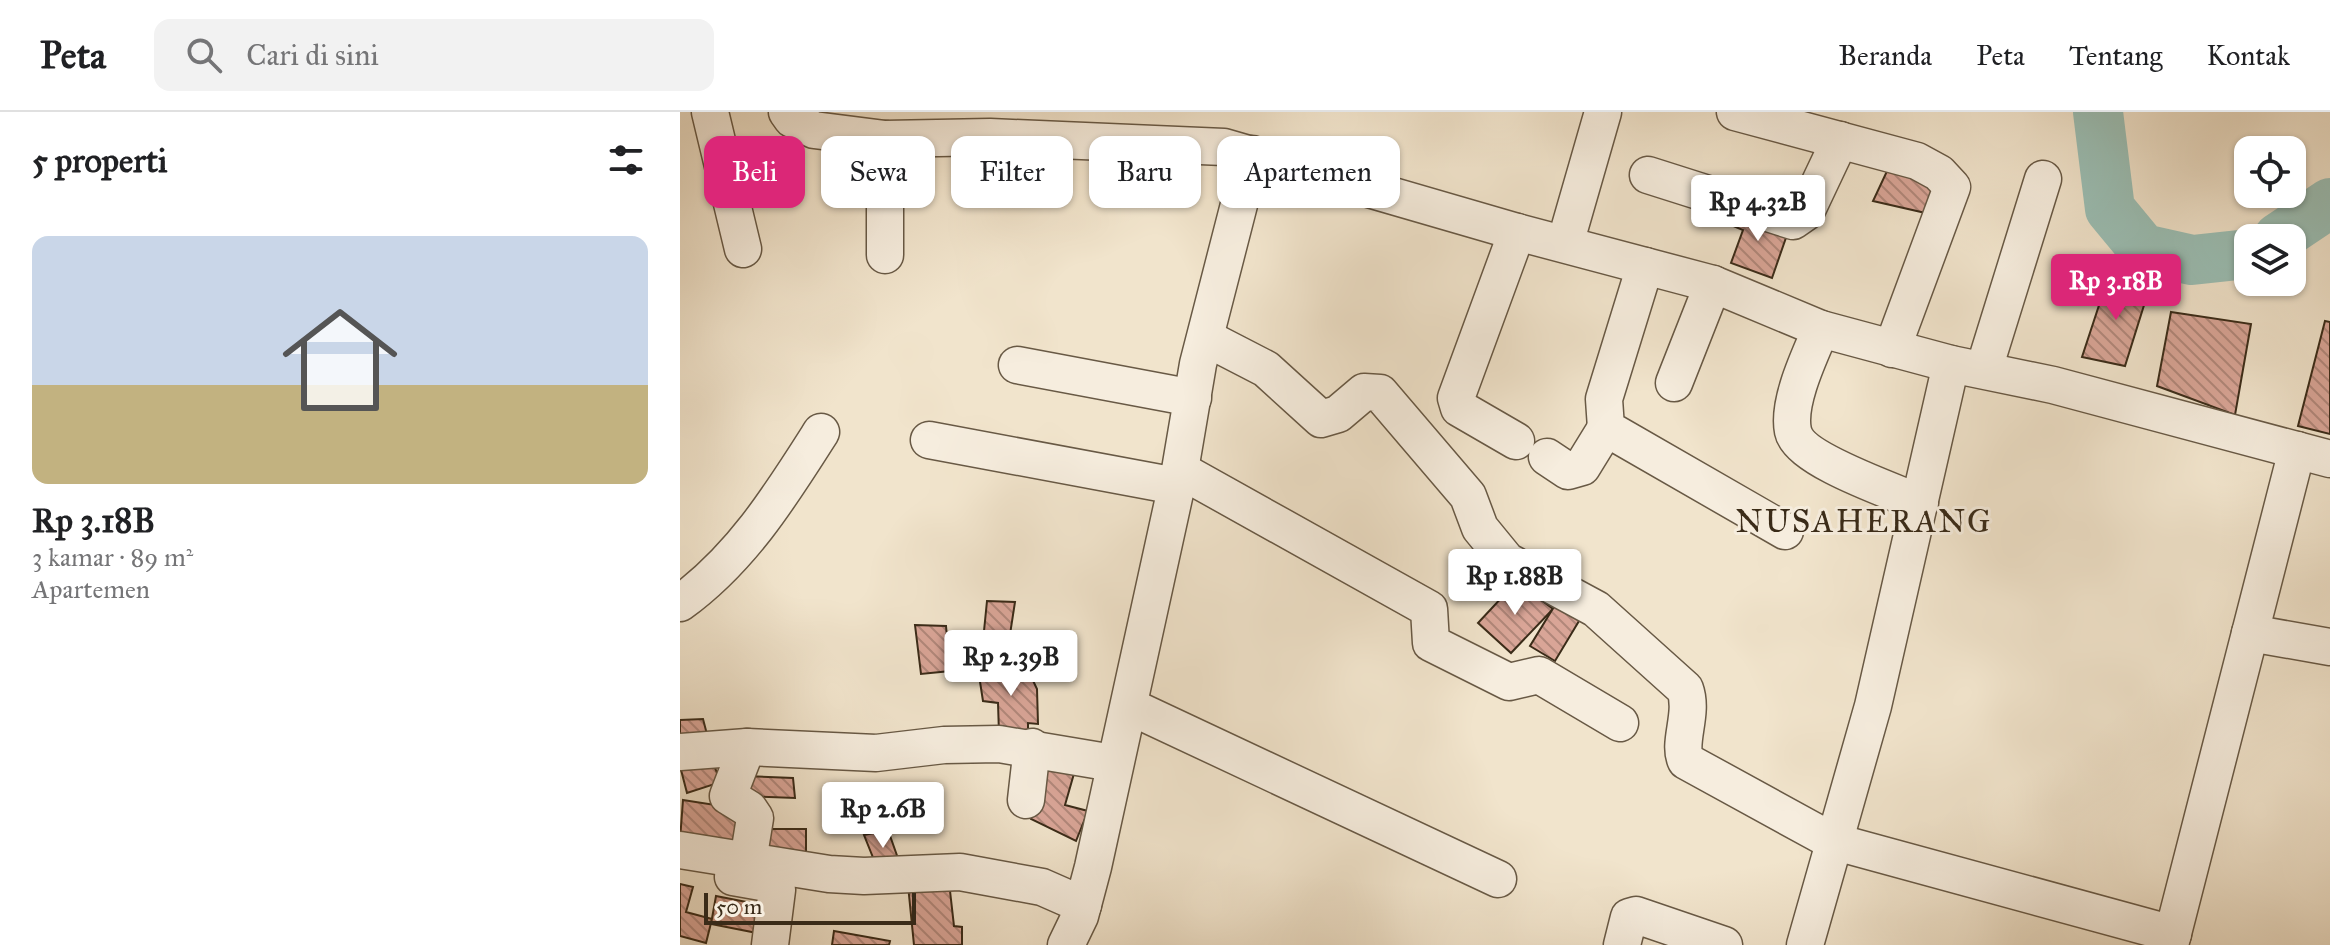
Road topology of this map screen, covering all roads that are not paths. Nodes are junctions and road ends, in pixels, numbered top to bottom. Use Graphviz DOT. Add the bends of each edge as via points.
graph roads {
  1 [pos="710,112"];
  2 [pos="787,112"];
  3 [pos="1603,112"];
  4 [pos="1735,112"];
  5 [pos="1776,117"];
  6 [pos="861,136"];
  7 [pos="935,138"];
  8 [pos="1840,140"];
  9 [pos="1217,147"];
  10 [pos="1648,175"];
  11 [pos="2043,179"];
  12 [pos="1400,198"];
  13 [pos="885,208"];
  14 [pos="1238,208"];
  15 [pos="1517,232"];
  16 [pos="1565,244"];
  17 [pos="743,249"];
  18 [pos="885,255"];
  19 [pos="1645,266"];
  20 [pos="1713,284"];
  21 [pos="1821,329"];
  22 [pos="1206,338"];
  23 [pos="1892,349"];
  24 [pos="1017,365"];
  25 [pos="1967,366"];
  26 [pos="1674,383"];
  27 [pos="1193,398"];
  28 [pos="1606,428"];
  29 [pos="821,432"];
  30 [pos="929,440"];
  31 [pos="2314,454"];
  32 [pos="1178,478"];
  33 [pos="1920,503"];
  34 [pos="1785,531"];
  35 [pos="680,603"];
  36 [pos="2250,633"];
  37 [pos="2330,647"];
  38 [pos="1129,706"];
  39 [pos="1620,723"];
  40 [pos="747,747"];
  41 [pos="1032,747"];
  42 [pos="680,752"];
  43 [pos="1113,763"];
  44 [pos="1026,800"];
  45 [pos="1832,841"];
  46 [pos="680,850"];
  47 [pos="748,861"];
  48 [pos="680,869"];
  49 [pos="1498,879"];
  50 [pos="1083,905"];
  51 [pos="2171,939"];
  52 [pos="770,945"];
  53 [pos="1066,945"];
  54 [pos="1622,945"];
  55 [pos="1724,945"];
  56 [pos="1805,945"];
  1 -- 17 [label="street"];
  2 -- 6 [label="street" via="814,130"];
  3 -- 16 [label="street"];
  4 -- 5 [label="street"];
  5 -- 8 [label="street"];
  7 -- 9 [label="street"];
  8 -- 10 [label="street" via="1806,212 1793,221"];
  8 -- 23 [label="street" via="1931,166 1952,187"];
  11 -- 25 [label="street"];
  12 -- 15 [label="street"];
  13 -- 18 [label="street"];
  14 -- 22 [label="street"];
  15 -- 16 [label="street"];
  15 -- 28 [label="street" via="1456,398 1459,408 1568,471 1582,467"];
  16 -- 19 [label="street"];
  19 -- 20 [label="street"];
  19 -- 28 [label="street" via="1604,399"];
  20 -- 21 [label="street"];
  20 -- 26 [label="street"];
  21 -- 23 [label="street"];
  21 -- 33 [label="street" via="1801,377 1794,436 1815,456"];
  22 -- 27 [label="street"];
  22 -- 45 [label="street" via="1266,369 1321,419 1338,414 1364,392 1380,393 1468,496 1480,528 1507,561 1596,609 1685,689 1690,703 1686,761"];
  23 -- 25 [label="street"];
  24 -- 27 [label="street"];
  25 -- 31 [label="street"];
  25 -- 33 [label="street"];
  27 -- 32 [label="street"];
  28 -- 34 [label="street"];
  29 -- 35 [label="street" via="767,518"];
  30 -- 32 [label="street"];
  31 -- 36 [label="street"];
  32 -- 38 [label="street"];
  32 -- 39 [label="street" via="1429,609 1431,643 1509,682 1539,675"];
  33 -- 45 [label="street" via="1873,706"];
  36 -- 37 [label="street"];
  36 -- 51 [label="street"];
  38 -- 43 [label="street"];
  38 -- 49 [label="street"];
  40 -- 41 [label="street" via="876,753 944,745"];
  40 -- 42 [label="street"];
  40 -- 47 [label="street" via="728,796 755,818"];
  41 -- 43 [label="street"];
  41 -- 44 [label="street"];
  43 -- 50 [label="street"];
  45 -- 51 [label="street"];
  45 -- 56 [label="street"];
  46 -- 47 [label="street"];
  47 -- 50 [label="street" via="864,876 960,872 1042,887"];
  48 -- 52 [label="street" via="775,887"];
  50 -- 53 [label="street"];
  54 -- 55 [label="street" via="1629,917 1636,915"];
}
